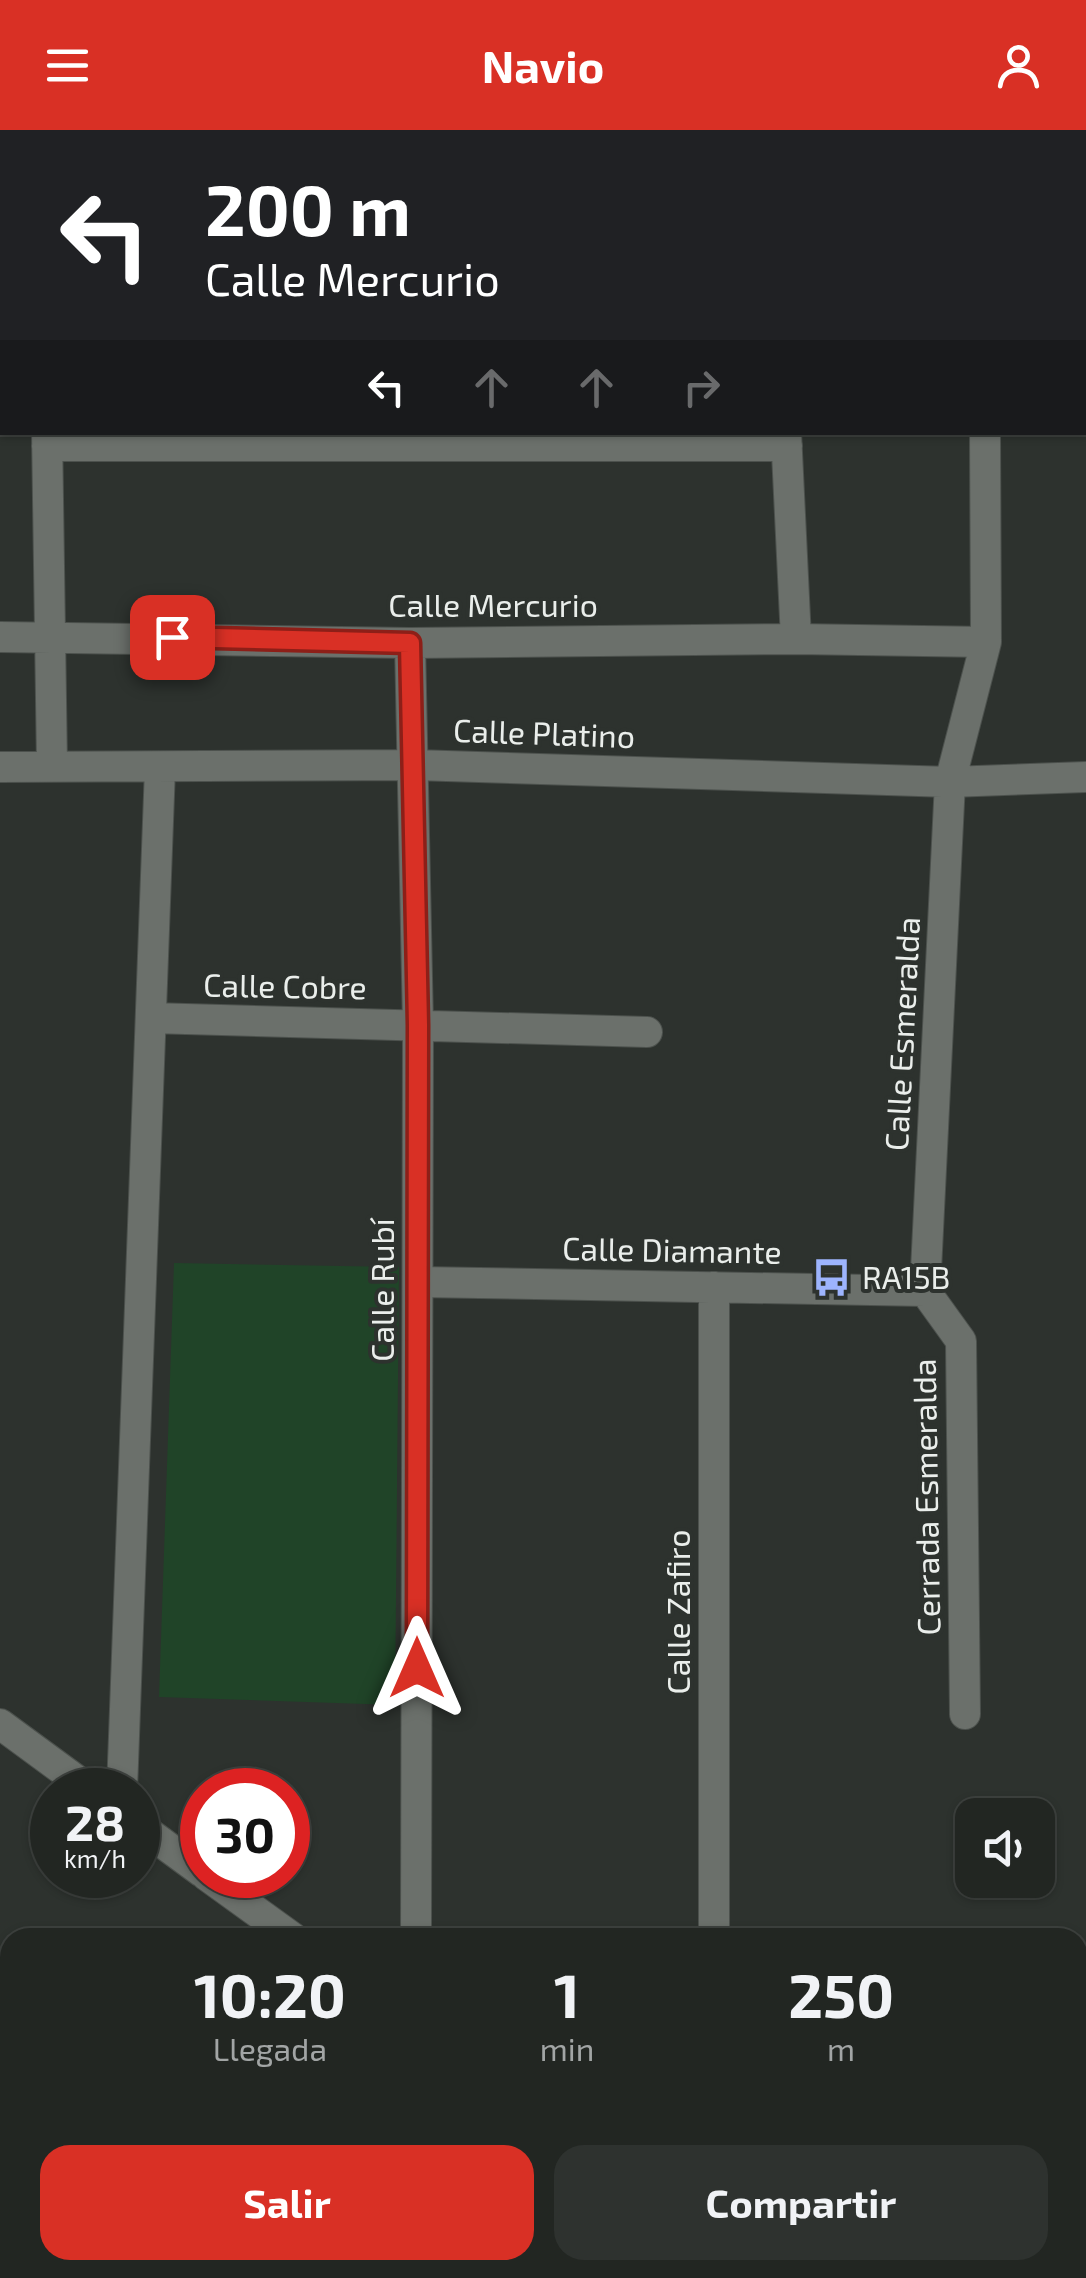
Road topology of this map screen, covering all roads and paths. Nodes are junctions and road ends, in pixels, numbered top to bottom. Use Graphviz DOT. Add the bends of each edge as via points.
graph roads {
  1 [pos="985,435"];
  2 [pos="786,439"];
  3 [pos="47,440"];
  4 [pos="53,635"];
  5 [pos="0,637"];
  6 [pos="796,639"];
  7 [pos="986,642"];
  8 [pos="410,643"];
  9 [pos="415,765"];
  10 [pos="52,766"];
  11 [pos="0,767"];
  12 [pos="160,768"];
  13 [pos="1086,776"];
  14 [pos="950,782"];
  15 [pos="151,1018"];
  16 [pos="418,1025"];
  17 [pos="646,1032"];
  18 [pos="419,1282"];
  19 [pos="714,1286"];
  20 [pos="925,1290"];
  21 [pos="964,1714"];
  22 [pos="0,1724"];
  23 [pos="60,1768"];
  24 [pos="123,1768"];
  25 [pos="237,1898"];
  26 [pos="279,1928"];
  27 [pos="416,1928"];
  28 [pos="714,1928"];
  1 -- 7 [label="street, Calle Esmeralda"];
  2 -- 3 [label="street"];
  2 -- 6 [label="street"];
  3 -- 4 [label="street"];
  4 -- 5 [label="street, Calle Mercurio"];
  4 -- 8 [label="street, Calle Mercurio"];
  4 -- 10 [label="street"];
  6 -- 7 [label="street, Calle Mercurio"];
  6 -- 8 [label="street, Calle Mercurio"];
  7 -- 14 [label="street, Calle Esmeralda"];
  8 -- 9 [label="street, Calle Rubí"];
  9 -- 12 [label="street, Calle Platino"];
  9 -- 14 [label="street, Calle Platino"];
  9 -- 16 [label="street, Calle Rubí"];
  10 -- 11 [label="street, Calle Platino"];
  10 -- 12 [label="street, Calle Platino"];
  12 -- 15 [label="street"];
  13 -- 14 [label="street, Calle Platino"];
  14 -- 20 [label="street, Calle Esmeralda"];
  15 -- 16 [label="street, Calle Cobre"];
  15 -- 24 [label="street"];
  16 -- 17 [label="street, Calle Cobre"];
  16 -- 18 [label="street, Calle Rubí"];
  18 -- 19 [label="street, Calle Diamante"];
  18 -- 27 [label="street, Calle Rubí"];
  19 -- 20 [label="street, Calle Diamante"];
  19 -- 28 [label="street, Calle Zafiro"];
  20 -- 21 [label="street, Cerrada Esmeralda" via="960,1342"];
  22 -- 23 [label="street"];
  25 -- 26 [label="street"];
}
